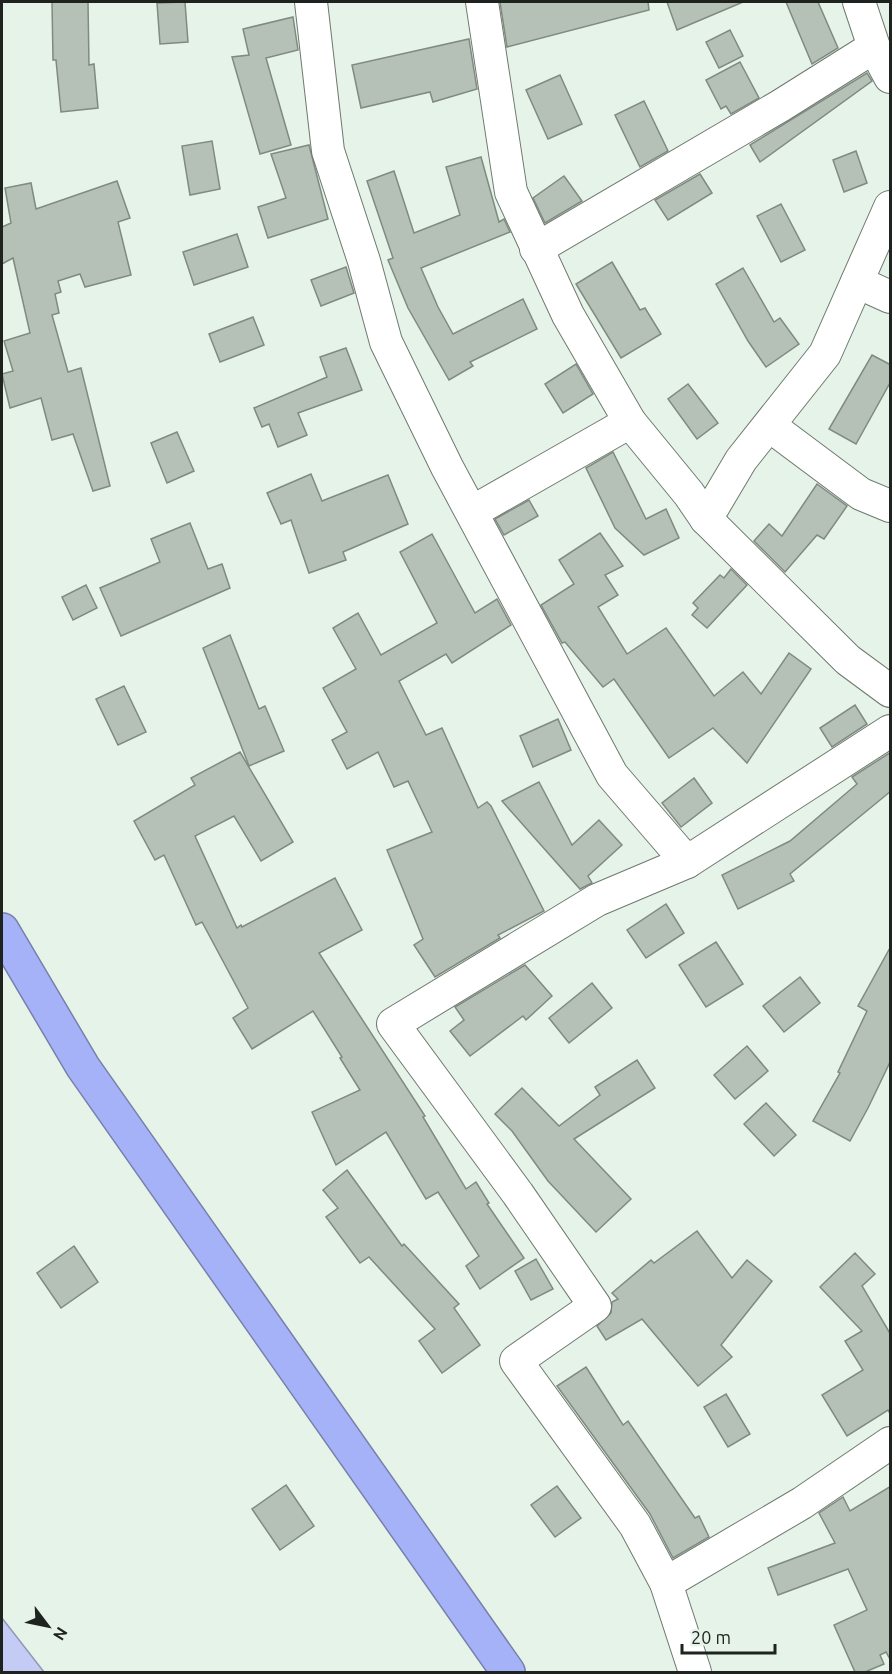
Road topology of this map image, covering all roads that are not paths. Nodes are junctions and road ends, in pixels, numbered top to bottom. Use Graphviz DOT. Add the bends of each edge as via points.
graph roads {
  1 [pos="311,2"];
  2 [pos="482,2"];
  3 [pos="859,2"];
  4 [pos="874,47"];
  5 [pos="891,77"];
  6 [pos="891,207"];
  7 [pos="536,249"];
  8 [pos="857,282"];
  9 [pos="891,297"];
  10 [pos="630,422"];
  11 [pos="770,426"];
  12 [pos="891,506"];
  13 [pos="472,513"];
  14 [pos="706,519"];
  15 [pos="891,692"];
  16 [pos="891,731"];
  17 [pos="687,862"];
  18 [pos="2,930"];
  19 [pos="891,1443"];
  20 [pos="666,1583"];
  21 [pos="508,1672"];
  22 [pos="695,1672"];
  1 -- 13 [label="street" via="328,151 386,342"];
  2 -- 7 [label="street" via="510,192"];
  3 -- 4 [label="street"];
  4 -- 5 [label="street"];
  4 -- 7 [label="street"];
  6 -- 8 [label="street"];
  7 -- 10 [label="street" via="568,315"];
  8 -- 9 [label="street"];
  8 -- 11 [label="street" via="825,354"];
  10 -- 13 [label="street"];
  10 -- 14 [label="street"];
  11 -- 12 [label="street" via="861,494"];
  11 -- 14 [label="street" via="741,460"];
  13 -- 17 [label="street" via="612,775"];
  14 -- 15 [label="street" via="848,660"];
  16 -- 17 [label="street"];
  17 -- 20 [label="street" via="597,900 393,1024 595,1306 516,1362 635,1525"];
  18 -- 21 [label="highway" via="83,1067"];
  19 -- 20 [label="street" via="802,1503"];
  20 -- 22 [label="street"];
}
